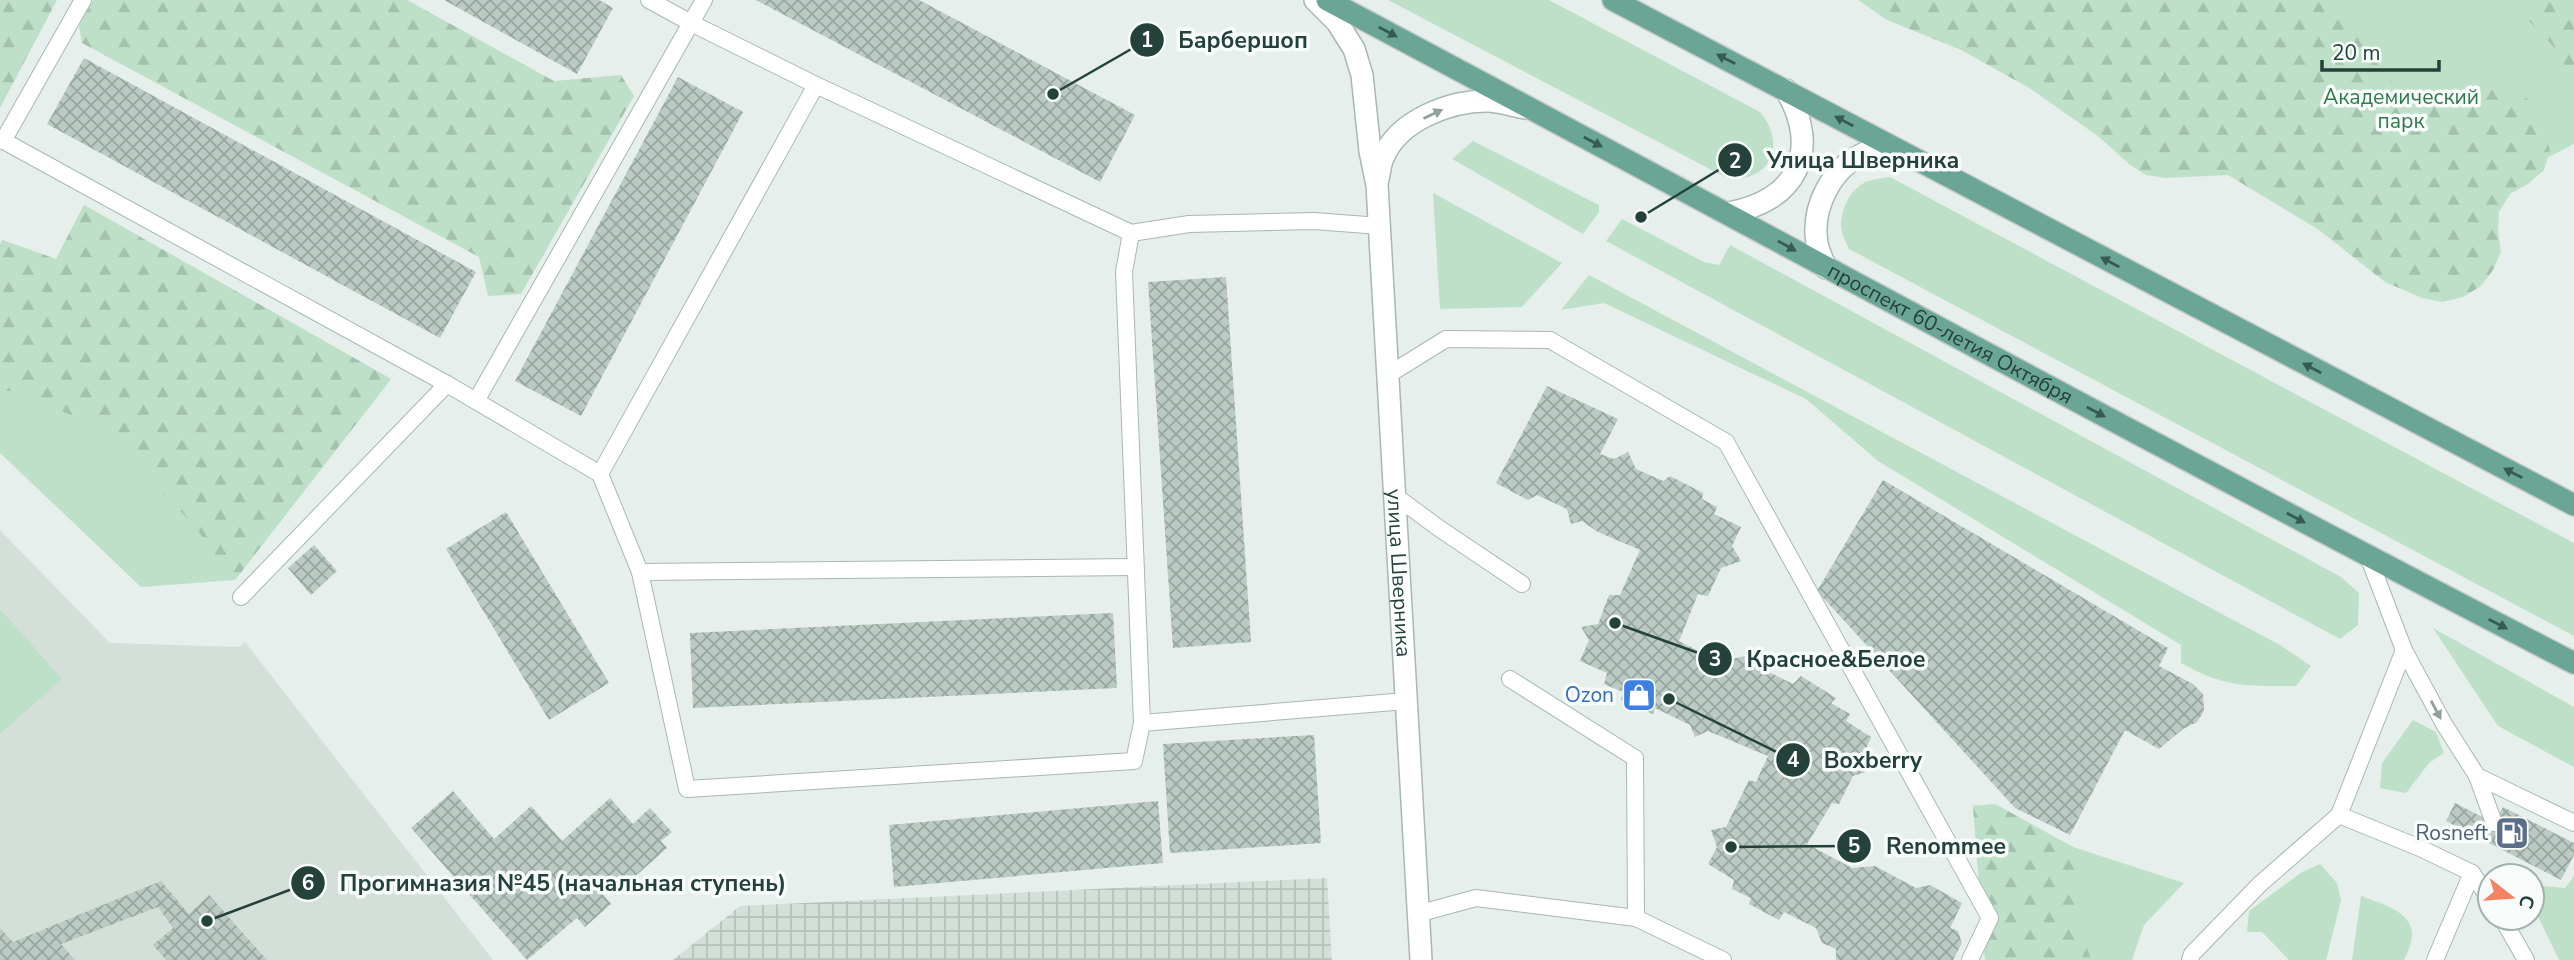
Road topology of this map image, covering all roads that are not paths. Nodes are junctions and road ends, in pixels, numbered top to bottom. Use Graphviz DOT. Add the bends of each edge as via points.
graph roads {
  1 [pos="83,0"];
  2 [pos="649,0"];
  3 [pos="704,0"];
  4 [pos="1315,0"];
  5 [pos="1327,0"];
  6 [pos="1613,0"];
  7 [pos="691,23"];
  8 [pos="816,85"];
  9 [pos="1786,90"];
  10 [pos="1533,110"];
  11 [pos="1,140"];
  12 [pos="1891,147"];
  13 [pos="1377,185"];
  14 [pos="1728,213"];
  15 [pos="1380,226"];
  16 [pos="1131,233"];
  17 [pos="1826,268"];
  18 [pos="1388,375"];
  19 [pos="447,384"];
  20 [pos="476,401"];
  21 [pos="600,474"];
  22 [pos="1394,495"];
  23 [pos="2574,505"];
  24 [pos="2368,556"];
  25 [pos="1134,567"];
  26 [pos="640,572"];
  27 [pos="1522,584"];
  28 [pos="241,597"];
  29 [pos="2404,650"];
  30 [pos="2574,663"];
  31 [pos="1510,679"];
  32 [pos="1406,701"];
  33 [pos="1142,723"];
  34 [pos="2477,776"];
  35 [pos="2339,815"];
  36 [pos="2494,823"];
  37 [pos="2574,823"];
  38 [pos="2472,873"];
  39 [pos="2476,879"];
  40 [pos="1417,914"];
  41 [pos="1636,918"];
  42 [pos="2510,932"];
  43 [pos="2191,957"];
  44 [pos="1421,960"];
  45 [pos="1723,960"];
  46 [pos="1970,960"];
  47 [pos="2208,960"];
  48 [pos="2435,960"];
  49 [pos="2526,960"];
  1 -- 11 [label="lane"];
  2 -- 7 [label="lane"];
  3 -- 7 [label="lane"];
  4 -- 13 [label="street, улица Шверника" via="1337,22 1354,49 1362,75"];
  5 -- 10 [label="main road, проспект 60-летия Октября, one-way"];
  9 -- 6 [label="main road, one-way"];
  7 -- 8 [label="lane"];
  7 -- 20 [label="lane"];
  8 -- 16 [label="lane"];
  8 -- 21 [label="lane"];
  12 -- 9 [label="main road, one-way"];
  9 -- 14 [label="street" via="1798,111 1803,135 1800,159 1790,181 1773,198 1752,209"];
  13 -- 10 [label="street, улица Шверника, one-way" via="1383,158 1398,135 1425,117 1454,104 1489,101"];
  10 -- 14 [label="main road, проспект 60-летия Октября, one-way"];
  11 -- 19 [label="lane"];
  12 -- 17 [label="street" via="1864,153 1842,168 1825,190 1817,215 1817,243"];
  23 -- 12 [label="main road, one-way"];
  13 -- 15 [label="street, улица Шверника"];
  14 -- 17 [label="main road, проспект 60-летия Октября, one-way"];
  15 -- 16 [label="lane" via="1314,221 1189,224"];
  15 -- 18 [label="street, улица Шверника"];
  16 -- 25 [label="lane" via="1124,272"];
  17 -- 24 [label="main road, проспект 60-летия Октября, one-way"];
  18 -- 22 [label="street, улица Шверника"];
  18 -- 46 [label="lane" via="1446,339 1550,340 1726,442 1990,918"];
  19 -- 20 [label="lane"];
  19 -- 28 [label="lane"];
  20 -- 21 [label="lane"];
  21 -- 26 [label="lane"];
  22 -- 27 [label="lane"];
  22 -- 32 [label="street, улица Шверника"];
  24 -- 29 [label="lane"];
  24 -- 30 [label="main road, проспект 60-летия Октября, one-way"];
  25 -- 26 [label="lane"];
  25 -- 33 [label="lane"];
  26 -- 33 [label="lane" via="687,789 1134,761"];
  29 -- 34 [label="lane, one-way"];
  29 -- 35 [label="lane"];
  31 -- 41 [label="lane" via="1635,758"];
  32 -- 33 [label="lane"];
  32 -- 40 [label="street, улица Шверника"];
  34 -- 36 [label="lane"];
  34 -- 37 [label="lane"];
  35 -- 38 [label="lane"];
  35 -- 43 [label="lane" via="2260,884"];
  38 -- 39 [label="lane"];
  38 -- 48 [label="lane"];
  40 -- 41 [label="lane" via="1476,898"];
  40 -- 44 [label="street, улица Шверника"];
  41 -- 45 [label="lane"];
  42 -- 49 [label="lane"];
  43 -- 47 [label="lane"];
}
